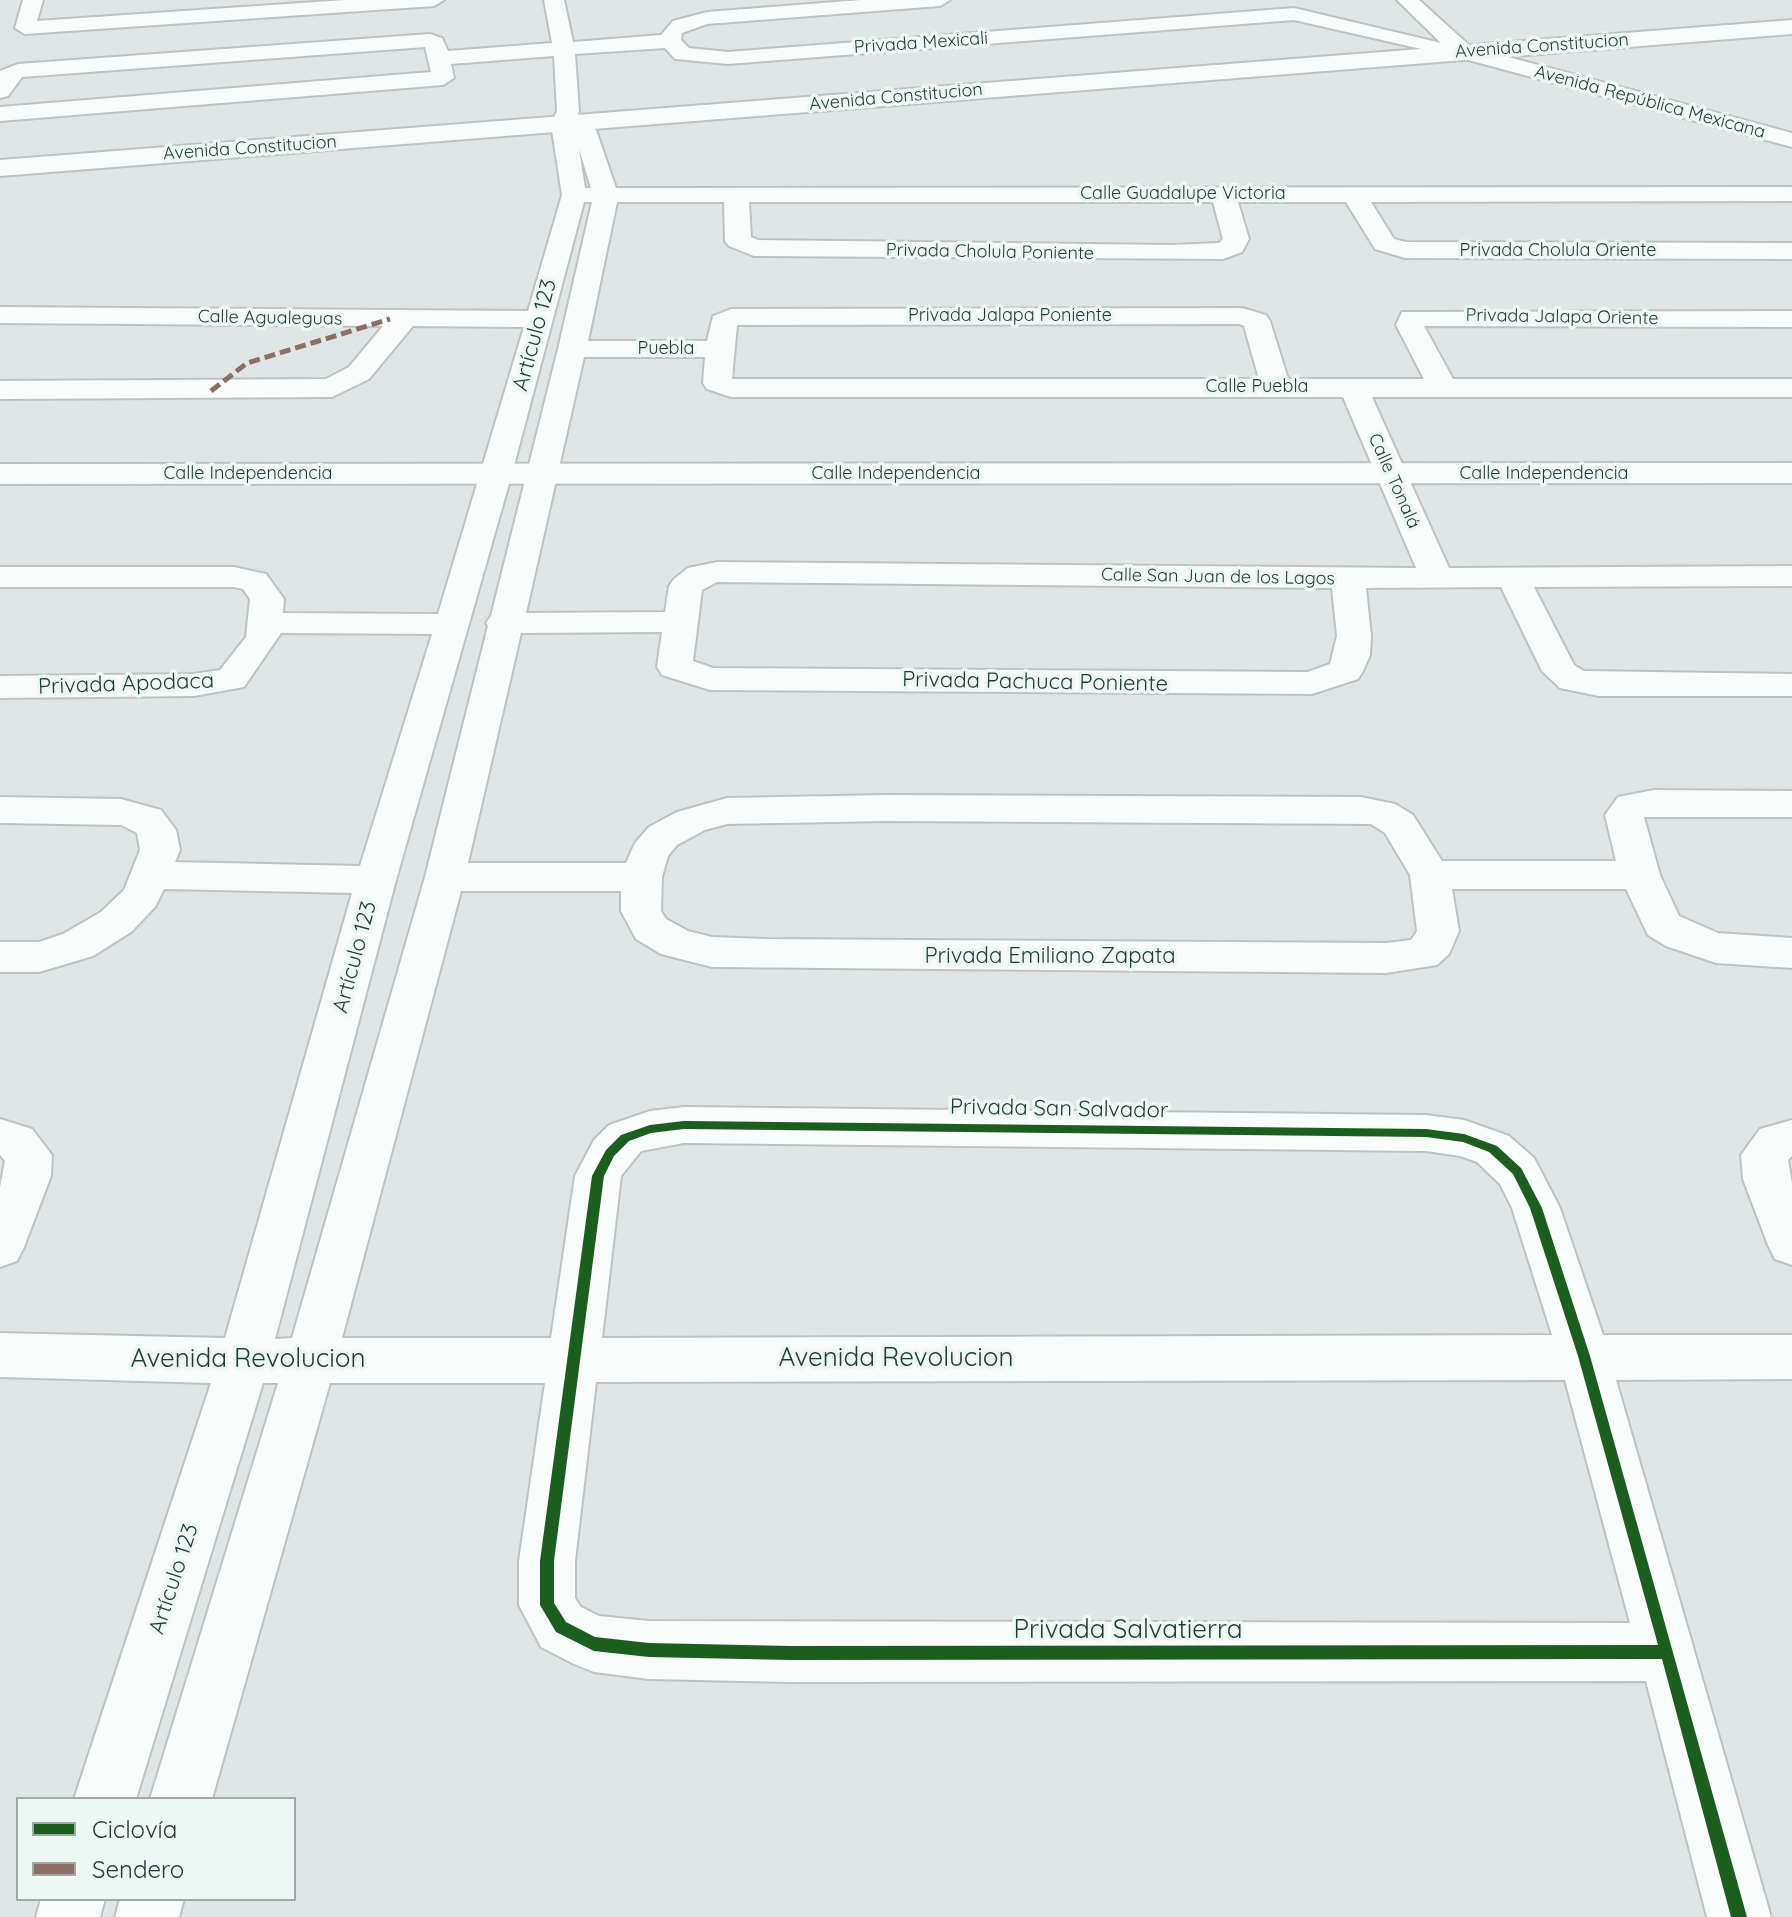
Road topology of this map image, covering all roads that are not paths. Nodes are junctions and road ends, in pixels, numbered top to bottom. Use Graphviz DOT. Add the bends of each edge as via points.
graph roads {
  1 [pos="434,0"];
  2 [pos="554,0"];
  3 [pos="940,0"];
  4 [pos="1292,0"];
  5 [pos="1407,0"];
  6 [pos="25,6"];
  7 [pos="1101,8"];
  8 [pos="1162,25"];
  9 [pos="1792,27"];
  10 [pos="670,41"];
  11 [pos="1456,48"];
  12 [pos="564,50"];
  13 [pos="439,58"];
  14 [pos="0,91"];
  15 [pos="0,114"];
  16 [pos="570,119"];
  17 [pos="1792,140"];
  18 [pos="0,168"];
  19 [pos="1353,193"];
  20 [pos="1223,194"];
  21 [pos="1792,194"];
  22 [pos="590,195"];
  23 [pos="736,195"];
  24 [pos="1792,251"];
  25 [pos="0,315"];
  26 [pos="404,319"];
  27 [pos="539,319"];
  28 [pos="1792,319"];
  29 [pos="572,349"];
  30 [pos="720,349"];
  31 [pos="722,386"];
  32 [pos="1276,387"];
  33 [pos="1353,387"];
  34 [pos="1443,387"];
  35 [pos="1792,388"];
  36 [pos="0,390"];
  37 [pos="497,473"];
  38 [pos="541,473"];
  39 [pos="1792,473"];
  40 [pos="0,474"];
  41 [pos="1391,474"];
  42 [pos="1436,575"];
  43 [pos="1511,575"];
  44 [pos="1792,576"];
  45 [pos="0,577"];
  46 [pos="1348,578"];
  47 [pos="678,622"];
  48 [pos="267,623"];
  49 [pos="503,623"];
  50 [pos="453,624"];
  51 [pos="1792,685"];
  52 [pos="0,687"];
  53 [pos="1792,804"];
  54 [pos="0,810"];
  55 [pos="152,875"];
  56 [pos="1430,875"];
  57 [pos="1640,875"];
  58 [pos="445,877"];
  59 [pos="642,877"];
  60 [pos="376,880"];
  61 [pos="1792,953"];
  62 [pos="0,957"];
  63 [pos="0,1137"];
  64 [pos="1792,1138"];
  65 [pos="1792,1245"];
  66 [pos="0,1247"];
  67 [pos="0,1355"];
  68 [pos="1584,1356"];
  69 [pos="1792,1357"];
  70 [pos="574,1358"];
  71 [pos="311,1360"];
  72 [pos="244,1361"];
  73 [pos="1667,1652"];
  74 [pos="106,1797"];
  75 [pos="182,1797"];
  76 [pos="1739,1917"];
  1 -- 6 [label="street" via="28,28 23,26"];
  2 -- 12 [label="street, Artículo 123"];
  3 -- 10 [label="street, Privada Mexicali" via="707,18 680,25"];
  4 -- 11 [label="street, Avenida República Mexicana"];
  5 -- 11 [label="street"];
  7 -- 8 [label="street"];
  8 -- 10 [label="street, Privada Mexicali" via="728,58 683,54"];
  8 -- 11 [label="street, Privada Mexicali" via="1294,14"];
  9 -- 11 [label="street, Avenida Constitucion"];
  10 -- 12 [label="street"];
  11 -- 16 [label="street, Avenida Constitucion"];
  11 -- 17 [label="street, Avenida República Mexicana"];
  12 -- 13 [label="street"];
  12 -- 16 [label="street, Artículo 123"];
  13 -- 14 [label="street" via="430,40 81,66 12,72"];
  13 -- 15 [label="street" via="443,78 435,81"];
  16 -- 18 [label="street, Avenida Constitucion"];
  16 -- 22 [label="street, Artículo 123"];
  19 -- 20 [label="street, Calle Guadalupe Victoria"];
  19 -- 21 [label="street, Calle Guadalupe Victoria"];
  19 -- 24 [label="street, Privada Cholula Oriente" via="1384,244 1405,250"];
  20 -- 23 [label="street, Calle Guadalupe Victoria"];
  20 -- 23 [label="street, Privada Cholula Poniente" via="1236,239 1233,247 1171,253 754,248 738,241"];
  22 -- 23 [label="street, Calle Guadalupe Victoria"];
  22 -- 27 [label="street, Artículo 123"];
  22 -- 29 [label="street, Artículo 123"];
  25 -- 26 [label="street, Calle Agualeguas"];
  26 -- 27 [label="street, Calle Agualeguas"];
  26 -- 36 [label="street" via="359,373 332,388"];
  27 -- 37 [label="street, Artículo 123"];
  28 -- 34 [label="street, Privada Jalapa Oriente" via="1412,318 1410,325"];
  29 -- 30 [label="street, Puebla"];
  29 -- 38 [label="street, Artículo 123"];
  30 -- 31 [label="street, Puebla" via="717,383"];
  30 -- 32 [label="street, Privada Jalapa Poniente" via="723,322 731,317 1242,316 1256,321"];
  31 -- 32 [label="street, Calle Puebla"];
  32 -- 33 [label="street, Calle Puebla"];
  33 -- 34 [label="street, Calle Puebla"];
  33 -- 41 [label="street, Calle Tonalá"];
  34 -- 35 [label="street, Calle Puebla"];
  37 -- 38 [label="street, Calle Independencia"];
  37 -- 40 [label="street, Calle Independencia"];
  37 -- 50 [label="street, Artículo 123"];
  38 -- 41 [label="street, Calle Independencia"];
  38 -- 49 [label="street, Artículo 123"];
  39 -- 41 [label="street, Calle Independencia"];
  41 -- 42 [label="street, Calle Tonalá"];
  42 -- 43 [label="street, Calle San Juan de los Lagos"];
  42 -- 46 [label="street, Calle San Juan de los Lagos"];
  43 -- 44 [label="street, Calle San Juan de los Lagos"];
  43 -- 51 [label="street" via="1560,671 1573,680 1599,685"];
  45 -- 48 [label="street" via="234,577 262,588"];
  46 -- 47 [label="street, Calle San Juan de los Lagos" via="717,572 691,580"];
  46 -- 47 [label="street, Privada Pachuca Poniente" via="1352,655 1345,671 1312,683 710,679 675,667"];
  47 -- 49 [label="street"];
  48 -- 50 [label="street"];
  48 -- 52 [label="street, Privada Apodaca" via="242,668 231,679 214,684"];
  49 -- 58 [label="street, Artículo 123"];
  50 -- 60 [label="street, Artículo 123"];
  53 -- 57 [label="street" via="1632,806 1624,824"];
  54 -- 55 [label="street" via="121,812 147,819 156,830 160,850"];
  55 -- 60 [label="street"];
  55 -- 62 [label="street" via="141,897 116,922 78,945 39,957"];
  56 -- 57 [label="street"];
  56 -- 59 [label="street, Privada Emiliano Zapata" via="1393,818 1361,810 886,808 727,811 691,821 663,836 649,852"];
  56 -- 59 [label="street, Privada Emiliano Zapata" via="1438,915 1434,943 1422,954 1386,958 712,952 676,943 651,929 641,911"];
  57 -- 61 [label="street" via="1663,925 1681,936 1726,949"];
  58 -- 59 [label="street"];
  58 -- 71 [label="street, Artículo 123"];
  60 -- 72 [label="street, Artículo 123"];
  63 -- 66 [label="street" via="16,1142 29,1155 28,1176"];
  64 -- 65 [label="street" via="1776,1142 1764,1155 1767,1179"];
  67 -- 72 [label="street, Avenida Revolucion"];
  68 -- 69 [label="street, Avenida Revolucion"];
  68 -- 70 [label="street, Avenida Revolucion"];
  68 -- 70 [label="street, Privada San Salvador" via="1536,1208 1517,1171 1493,1149 1464,1138 1426,1133 684,1125 625,1138 598,1176"];
  68 -- 73 [label="street"];
  70 -- 71 [label="street, Avenida Revolucion"];
  70 -- 73 [label="street, Privada Salvatierra" via="547,1561 547,1605 561,1627 594,1644 790,1653"];
  71 -- 72 [label="street, Avenida Revolucion"];
  71 -- 75 [label="street, Artículo 123"];
  72 -- 74 [label="street, Artículo 123"];
  73 -- 76 [label="street"];
}
